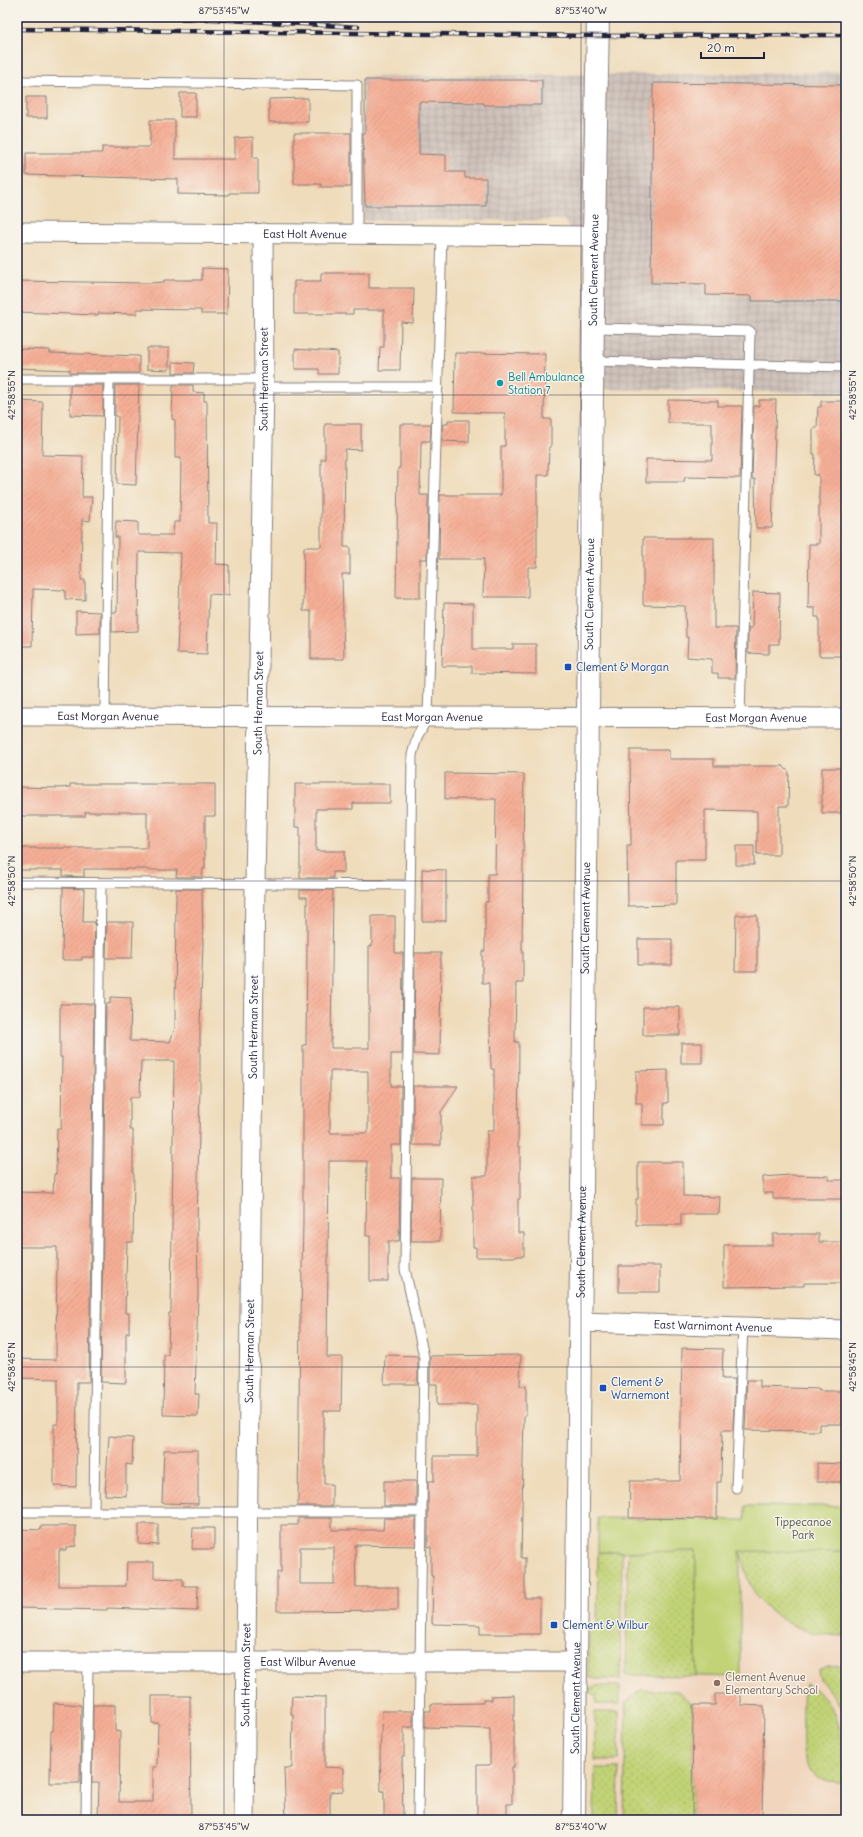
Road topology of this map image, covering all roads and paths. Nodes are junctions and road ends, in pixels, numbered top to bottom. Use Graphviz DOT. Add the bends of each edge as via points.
graph roads {
  1 [pos="598,17"];
  2 [pos="17,81"];
  3 [pos="17,232"];
  4 [pos="263,233"];
  5 [pos="357,233"];
  6 [pos="442,235"];
  7 [pos="594,236"];
  8 [pos="593,328"];
  9 [pos="592,361"];
  10 [pos="749,365"];
  11 [pos="846,367"];
  12 [pos="17,379"];
  13 [pos="109,379"];
  14 [pos="264,383"];
  15 [pos="438,387"];
  16 [pos="17,716"];
  17 [pos="105,716"];
  18 [pos="259,717"];
  19 [pos="428,717"];
  20 [pos="588,717"];
  21 [pos="740,718"];
  22 [pos="846,718"];
  23 [pos="17,882"];
  24 [pos="101,883"];
  25 [pos="255,884"];
  26 [pos="410,885"];
  27 [pos="580,1322"];
  28 [pos="743,1327"];
  29 [pos="846,1330"];
  30 [pos="736,1488"];
  31 [pos="17,1512"];
  32 [pos="94,1512"];
  33 [pos="248,1512"];
  34 [pos="422,1512"];
  35 [pos="17,1662"];
  36 [pos="88,1662"];
  37 [pos="245,1662"];
  38 [pos="576,1662"];
  39 [pos="420,1663"];
  40 [pos="86,1820"];
  41 [pos="244,1820"];
  42 [pos="418,1820"];
  43 [pos="574,1820"];
  1 -- 7 [label="street, South Clement Avenue"];
  2 -- 5 [label="lane" via="357,85"];
  3 -- 4 [label="street, East Holt Avenue"];
  4 -- 5 [label="street, East Holt Avenue"];
  4 -- 14 [label="street, South Herman Street"];
  5 -- 6 [label="street, East Holt Avenue"];
  6 -- 7 [label="street, East Holt Avenue"];
  6 -- 15 [label="lane"];
  7 -- 8 [label="street, South Clement Avenue"];
  8 -- 9 [label="street, South Clement Avenue"];
  8 -- 10 [label="lane" via="750,331"];
  9 -- 10 [label="lane"];
  9 -- 20 [label="street, South Clement Avenue"];
  10 -- 11 [label="lane"];
  10 -- 21 [label="lane"];
  12 -- 13 [label="lane"];
  13 -- 14 [label="lane"];
  13 -- 17 [label="lane"];
  14 -- 15 [label="lane"];
  14 -- 18 [label="street, South Herman Street"];
  15 -- 19 [label="lane"];
  16 -- 17 [label="street, East Morgan Avenue"];
  17 -- 18 [label="street, East Morgan Avenue"];
  18 -- 19 [label="street, East Morgan Avenue"];
  18 -- 25 [label="street, South Herman Street"];
  19 -- 20 [label="street, East Morgan Avenue"];
  19 -- 26 [label="lane" via="417,737 412,755"];
  20 -- 21 [label="street, East Morgan Avenue"];
  20 -- 27 [label="street, South Clement Avenue"];
  21 -- 22 [label="street, East Morgan Avenue"];
  23 -- 24 [label="lane"];
  24 -- 25 [label="lane"];
  24 -- 32 [label="lane"];
  25 -- 26 [label="lane"];
  25 -- 33 [label="street, South Herman Street"];
  26 -- 34 [label="lane" via="405,1269 424,1357"];
  27 -- 28 [label="street, East Warnimont Avenue"];
  27 -- 38 [label="street, South Clement Avenue"];
  28 -- 29 [label="street, East Warnimont Avenue"];
  28 -- 30 [label="lane"];
  31 -- 32 [label="lane"];
  32 -- 33 [label="lane"];
  33 -- 34 [label="lane"];
  33 -- 37 [label="street, South Herman Street"];
  34 -- 39 [label="lane"];
  35 -- 36 [label="street, East Wilbur Avenue"];
  36 -- 37 [label="street, East Wilbur Avenue"];
  36 -- 40 [label="lane"];
  37 -- 39 [label="street, East Wilbur Avenue"];
  37 -- 41 [label="street, South Herman Street"];
  38 -- 39 [label="street, East Wilbur Avenue"];
  38 -- 43 [label="street, South Clement Avenue"];
  39 -- 42 [label="lane"];
}
